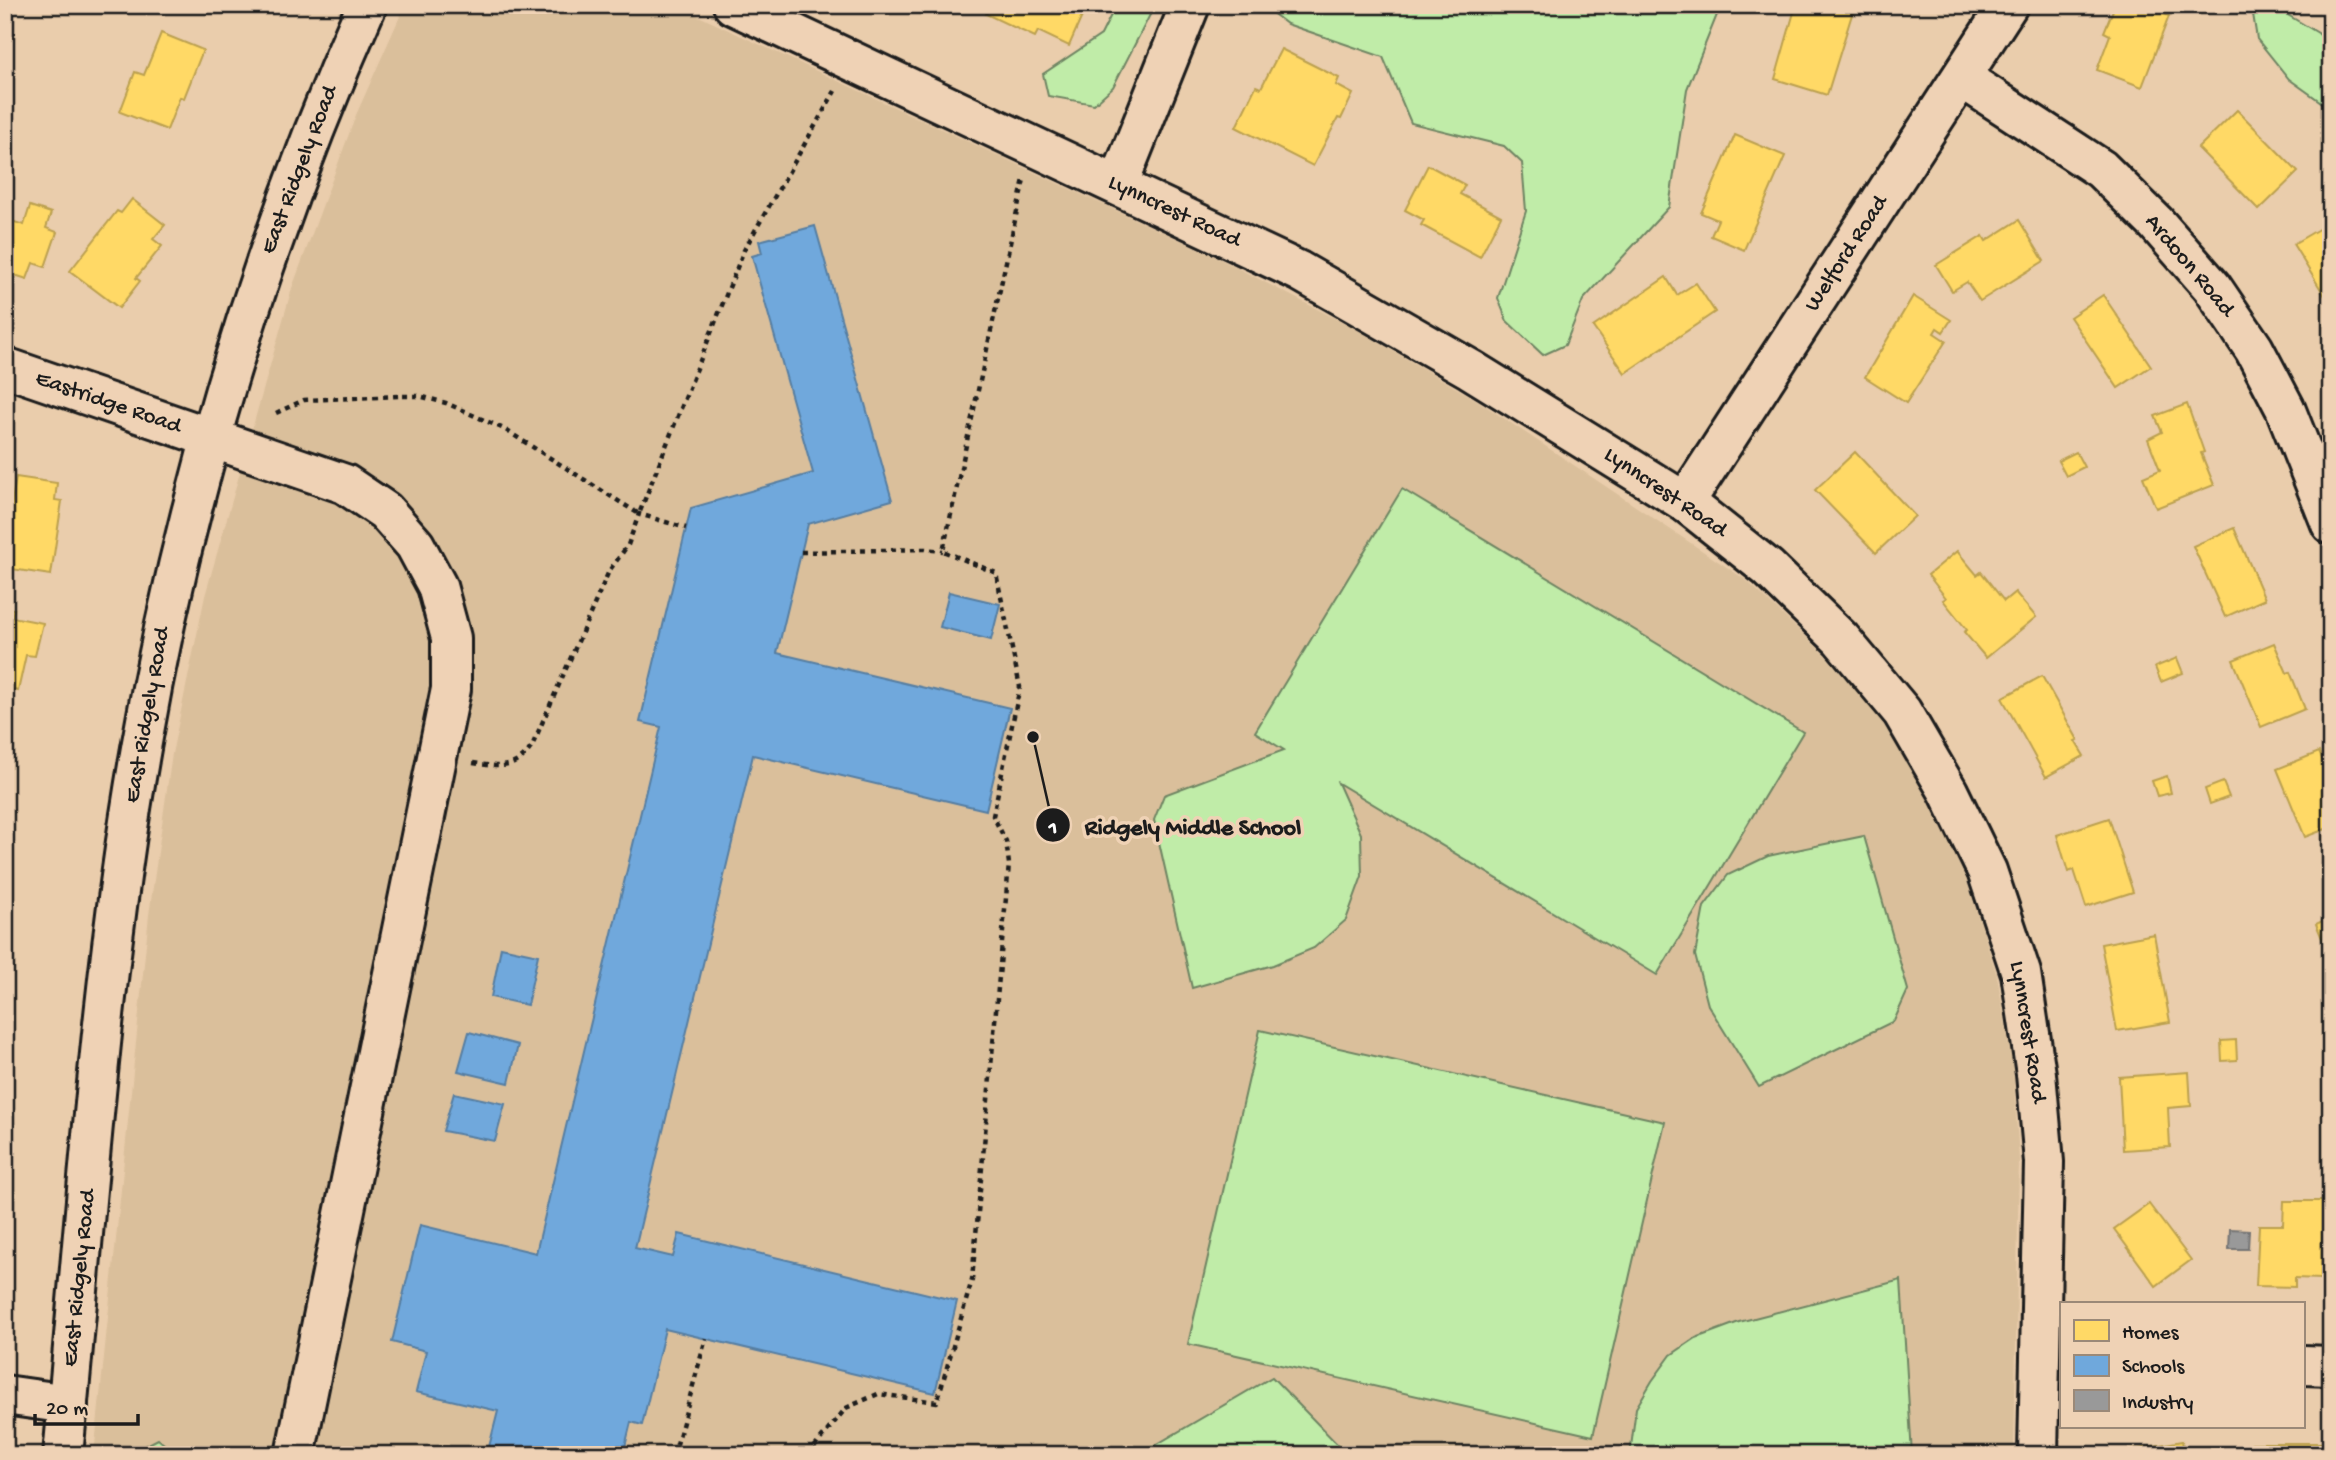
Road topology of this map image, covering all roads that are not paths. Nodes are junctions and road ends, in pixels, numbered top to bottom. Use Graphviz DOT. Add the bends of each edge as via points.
graph roads {
  1 [pos="367,5"];
  2 [pos="733,5"];
  3 [pos="1190,5"];
  4 [pos="2008,5"];
  5 [pos="1962,78"];
  6 [pos="1118,185"];
  7 [pos="5,367"];
  8 [pos="212,439"];
  9 [pos="1685,502"];
  10 [pos="2331,524"];
  11 [pos="2051,1361"];
  12 [pos="2304,1365"];
  13 [pos="2331,1366"];
  14 [pos="5,1395"];
  15 [pos="68,1404"];
  16 [pos="63,1455"];
  17 [pos="295,1455"];
  18 [pos="2038,1455"];
  1 -- 8 [label="street, East Ridgely Road" via="281,215"];
  2 -- 6 [label="street, Lynncrest Road"];
  3 -- 6 [label="street"];
  4 -- 5 [label="street, Welford Road"];
  5 -- 9 [label="street, Welford Road"];
  5 -- 10 [label="street, Ardoon Road" via="2101,169 2212,287 2254,349 2285,408"];
  6 -- 9 [label="street, Lynncrest Road" via="1299,271 1470,369"];
  7 -- 8 [label="street, Eastridge Road"];
  8 -- 15 [label="street, East Ridgely Road" via="167,613 122,866"];
  8 -- 17 [label="street, Eastridge Road" via="345,484 385,511 415,545 437,586 451,638 451,689"];
  9 -- 11 [label="street, Lynncrest Road" via="1768,568 1832,630 1902,712 1987,871 2021,973 2036,1074"];
  11 -- 18 [label="street, Lynncrest Road"];
  12 -- 13 [label="street"];
  14 -- 15 [label="street"];
  15 -- 16 [label="street, East Ridgely Road"];
}
